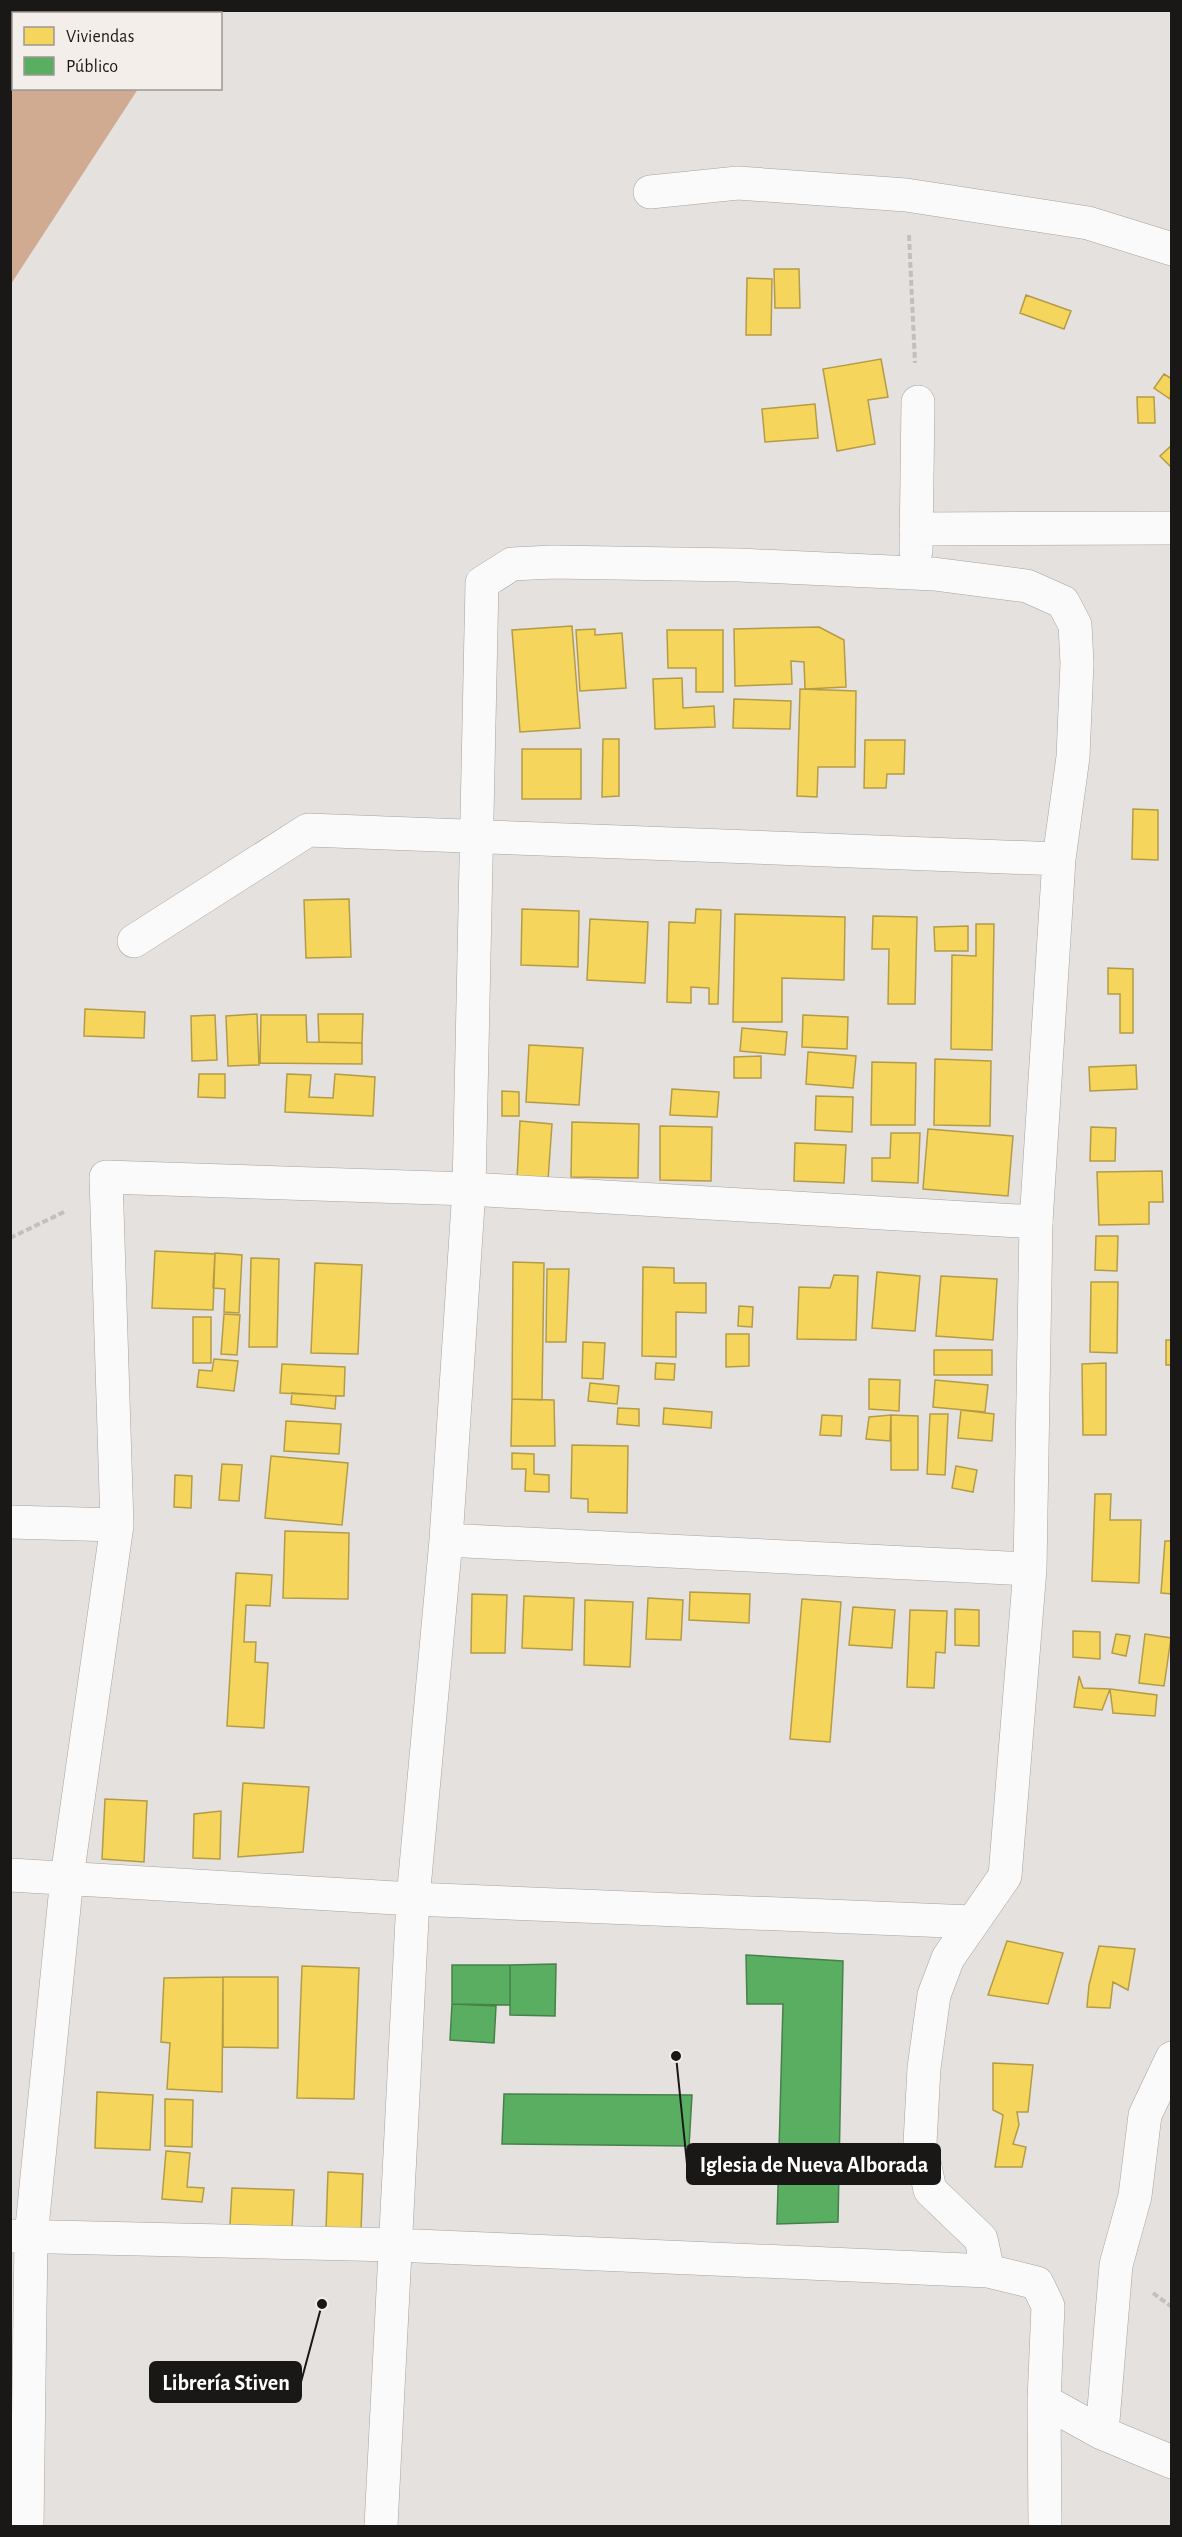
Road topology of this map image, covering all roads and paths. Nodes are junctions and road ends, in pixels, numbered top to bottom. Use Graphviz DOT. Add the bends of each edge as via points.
graph roads {
  1 [pos="650,192"];
  2 [pos="906,195"];
  3 [pos="1172,249"];
  4 [pos="918,402"];
  5 [pos="916,528"];
  6 [pos="1172,528"];
  7 [pos="916,573"];
  8 [pos="477,836"];
  9 [pos="1059,859"];
  10 [pos="134,941"];
  11 [pos="470,1189"];
  12 [pos="106,1195"];
  13 [pos="1036,1222"];
  14 [pos="10,1238"];
  15 [pos="10,1522"];
  16 [pos="117,1525"];
  17 [pos="446,1540"];
  18 [pos="1030,1569"];
  19 [pos="10,1875"];
  20 [pos="67,1877"];
  21 [pos="413,1899"];
  22 [pos="972,1922"];
  23 [pos="1172,2058"];
  24 [pos="21,2236"];
  25 [pos="394,2245"];
  26 [pos="988,2271"];
  27 [pos="1044,2401"];
  28 [pos="1102,2433"];
  29 [pos="1172,2462"];
  30 [pos="27,2526"];
  31 [pos="381,2526"];
  32 [pos="1045,2526"];
  1 -- 2 [label="street" via="738,183"];
  2 -- 3 [label="street" via="1088,223"];
  2 -- 4 [label="path"];
  4 -- 5 [label="street"];
  5 -- 6 [label="street"];
  5 -- 7 [label="street"];
  7 -- 8 [label="street" via="739,565 512,564 482,583"];
  7 -- 9 [label="street" via="1027,586 1063,602 1075,625 1073,757"];
  8 -- 9 [label="street"];
  8 -- 10 [label="street" via="308,830"];
  8 -- 11 [label="street"];
  9 -- 13 [label="street"];
  11 -- 12 [label="street" via="106,1177"];
  11 -- 13 [label="street"];
  11 -- 17 [label="street"];
  12 -- 14 [label="path"];
  12 -- 16 [label="street"];
  13 -- 18 [label="street"];
  15 -- 16 [label="street"];
  16 -- 20 [label="street"];
  17 -- 18 [label="street"];
  17 -- 21 [label="street"];
  18 -- 22 [label="street" via="1005,1876"];
  19 -- 20 [label="street"];
  20 -- 21 [label="street"];
  20 -- 24 [label="street"];
  21 -- 22 [label="street"];
  21 -- 25 [label="street"];
  22 -- 26 [label="street" via="948,1958 934,1995 924,2068 920,2143 930,2190 981,2239"];
  23 -- 28 [label="street" via="1145,2115 1135,2196 1116,2265"];
  24 -- 25 [label="street"];
  24 -- 30 [label="street"];
  25 -- 26 [label="street"];
  25 -- 31 [label="street"];
  26 -- 27 [label="street" via="1037,2283 1048,2306"];
  27 -- 28 [label="street"];
  27 -- 32 [label="street"];
  28 -- 29 [label="street"];
}
